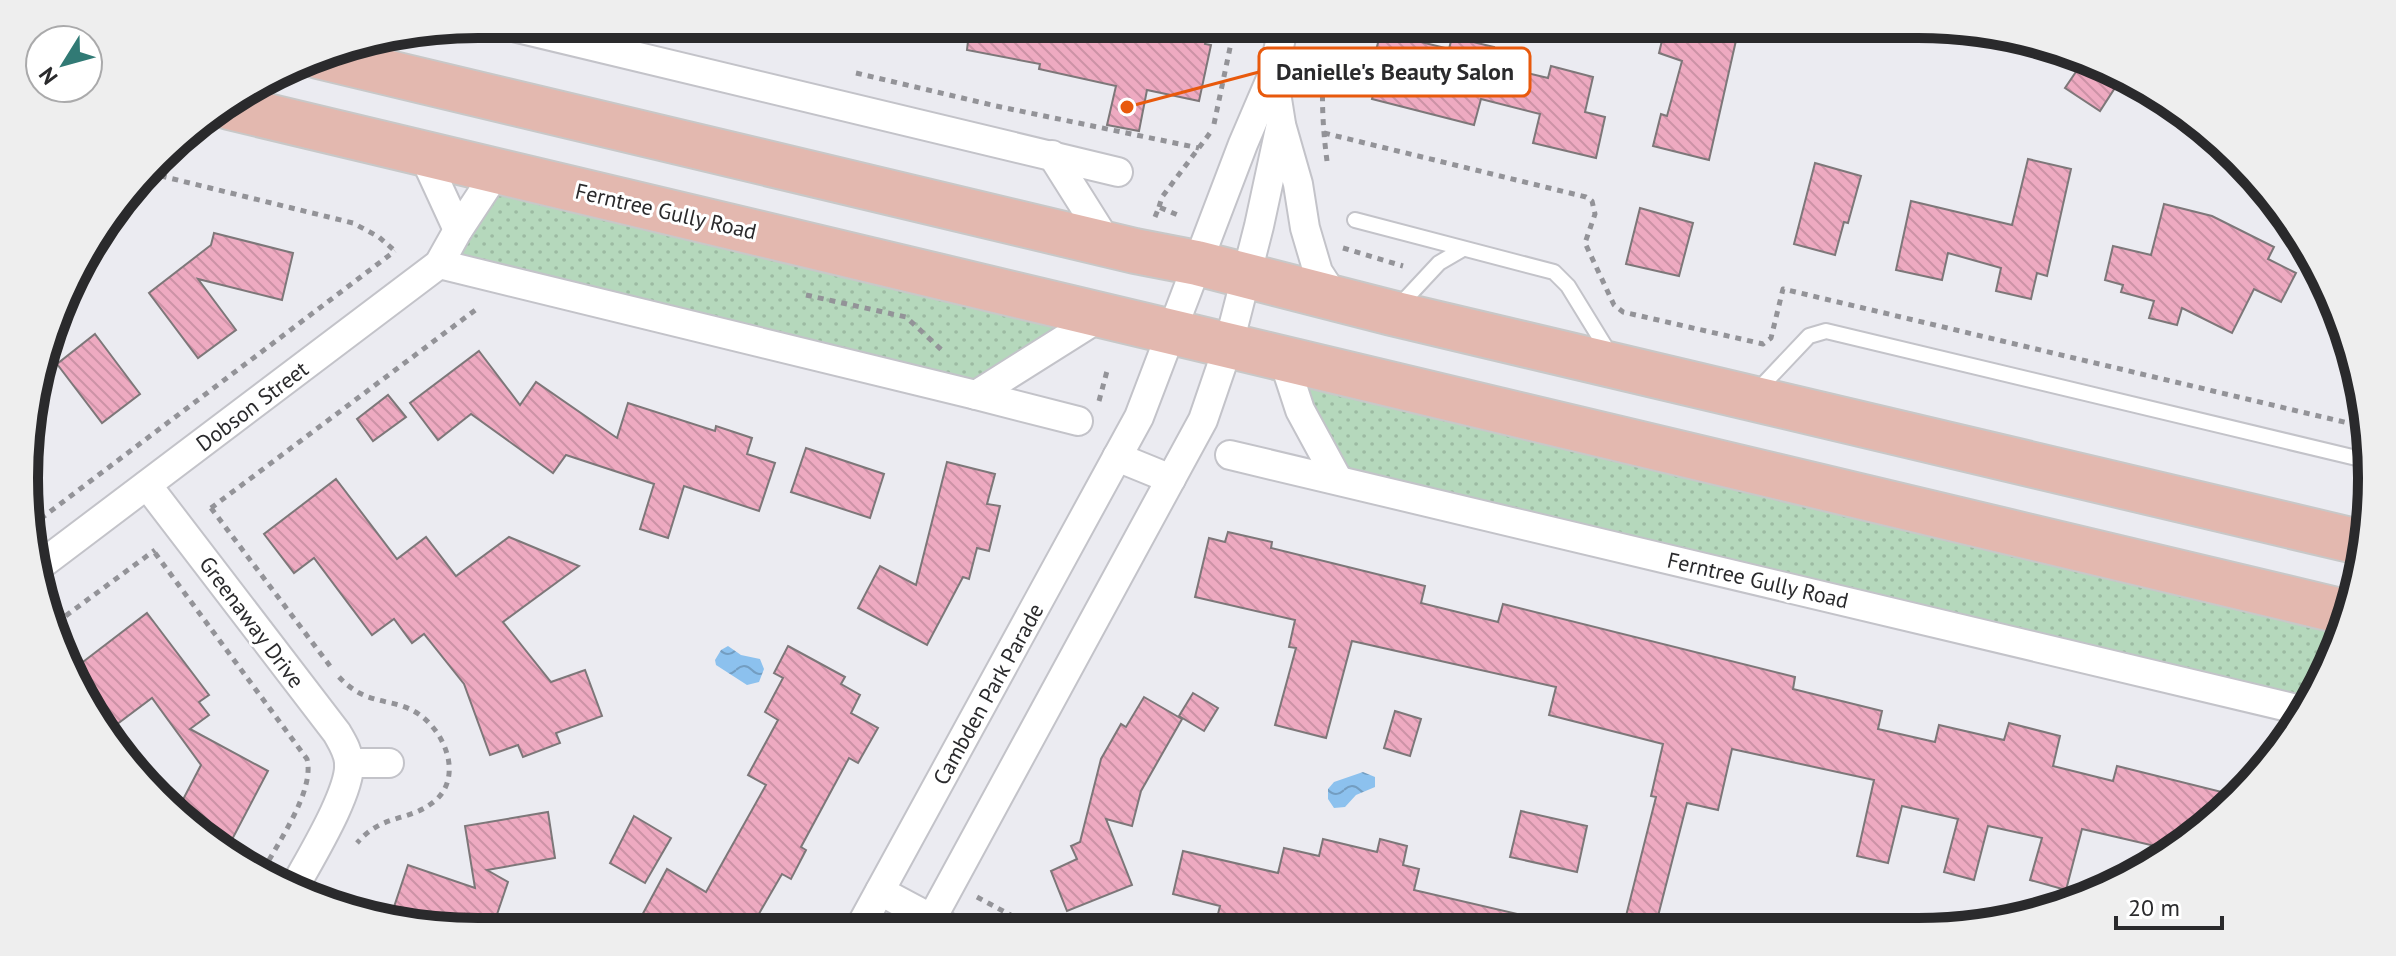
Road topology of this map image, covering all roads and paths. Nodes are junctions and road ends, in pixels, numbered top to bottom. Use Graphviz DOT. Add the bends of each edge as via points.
graph roads {
  1 [pos="560,38"];
  2 [pos="1232,38"];
  3 [pos="1281,38"];
  4 [pos="1328,38"];
  5 [pos="338,61"];
  6 [pos="844,70"];
  7 [pos="1273,74"];
  8 [pos="238,109"];
  9 [pos="1281,124"];
  10 [pos="1324,133"];
  11 [pos="1199,148"];
  12 [pos="423,154"];
  13 [pos="1052,155"];
  14 [pos="497,171"];
  15 [pos="1118,172"];
  16 [pos="1328,172"];
  17 [pos="159,175"];
  18 [pos="1159,207"];
  19 [pos="1181,217"];
  20 [pos="1154,220"];
  21 [pos="1355,220"];
  22 [pos="458,230"];
  23 [pos="1338,243"];
  24 [pos="1108,244"];
  25 [pos="1463,249"];
  26 [pos="395,251"];
  27 [pos="402,257"];
  28 [pos="1197,263"];
  29 [pos="439,264"];
  30 [pos="1412,268"];
  31 [pos="1601,274"];
  32 [pos="1246,276"];
  33 [pos="806,295"];
  34 [pos="1335,298"];
  35 [pos="478,308"];
  36 [pos="1392,313"];
  37 [pos="1103,315"];
  38 [pos="1172,334"];
  39 [pos="1228,347"];
  40 [pos="949,357"];
  41 [pos="1284,361"];
  42 [pos="1616,366"];
  43 [pos="976,395"];
  44 [pos="1750,398"];
  45 [pos="1078,421"];
  46 [pos="1230,455"];
  47 [pos="1117,457"];
  48 [pos="2357,458"];
  49 [pos="1171,479"];
  50 [pos="1338,480"];
  51 [pos="147,485"];
  52 [pos="204,513"];
  53 [pos="40,519"];
  54 [pos="2353,541"];
  55 [pos="160,546"];
  56 [pos="153,551"];
  57 [pos="46,561"];
  58 [pos="2338,610"];
  59 [pos="61,619"];
  60 [pos="2293,708"];
  61 [pos="349,763"];
  62 [pos="389,763"];
  63 [pos="267,864"];
  64 [pos="298,880"];
  65 [pos="880,891"];
  66 [pos="977,897"];
  67 [pos="865,918"];
  68 [pos="923,918"];
  69 [pos="942,918"];
  70 [pos="1016,918"];
  1 -- 13 [label="street"];
  2 -- 11 [label="path" via="1214,124"];
  3 -- 7 [label="street"];
  4 -- 10 [label="path"];
  5 -- 24 [label="main road"];
  6 -- 11 [label="path"];
  7 -- 9 [label="street"];
  7 -- 28 [label="street, Cambden Park Parade"];
  8 -- 12 [label="main road, Ferntree Gully Road"];
  9 -- 32 [label="street"];
  9 -- 34 [label="street" via="1318,272"];
  10 -- 16 [label="path"];
  10 -- 31 [label="path" via="1586,197 1595,214 1585,243"];
  11 -- 18 [label="path"];
  12 -- 14 [label="main road, Ferntree Gully Road"];
  12 -- 22 [label="street"];
  13 -- 15 [label="street"];
  13 -- 24 [label="street"];
  14 -- 22 [label="street, Dobson Street"];
  14 -- 37 [label="main road, Ferntree Gully Road"];
  17 -- 26 [label="path" via="353,223"];
  18 -- 19 [label="path"];
  18 -- 20 [label="path"];
  21 -- 25 [label="lane"];
  22 -- 29 [label="street, Dobson Street"];
  23 -- 30 [label="path" via="1349,251"];
  24 -- 28 [label="main road"];
  25 -- 36 [label="lane" via="1439,263"];
  25 -- 42 [label="lane" via="1554,272"];
  26 -- 27 [label="path"];
  26 -- 53 [label="path"];
  28 -- 32 [label="main road"];
  28 -- 38 [label="street, Cambden Park Parade"];
  29 -- 43 [label="street"];
  29 -- 51 [label="street, Dobson Street"];
  32 -- 34 [label="main road"];
  32 -- 39 [label="street"];
  33 -- 40 [label="path" via="906,317"];
  34 -- 36 [label="main road"];
  35 -- 52 [label="path"];
  36 -- 42 [label="main road"];
  37 -- 38 [label="main road, Ferntree Gully Road"];
  37 -- 43 [label="street"];
  38 -- 39 [label="main road, Ferntree Gully Road"];
  38 -- 47 [label="street, Cambden Park Parade"];
  39 -- 41 [label="main road, Ferntree Gully Road"];
  39 -- 49 [label="street" via="1203,420"];
  41 -- 50 [label="street" via="1300,410"];
  41 -- 58 [label="main road, Ferntree Gully Road"];
  42 -- 44 [label="main road"];
  43 -- 45 [label="street"];
  44 -- 48 [label="lane" via="1809,336 1826,331"];
  44 -- 54 [label="main road"];
  46 -- 50 [label="street, Ferntree Gully Road"];
  47 -- 49 [label="street"];
  47 -- 65 [label="street, Cambden Park Parade"];
  49 -- 69 [label="street"];
  50 -- 60 [label="street, Ferntree Gully Road"];
  51 -- 57 [label="street, Dobson Street"];
  51 -- 61 [label="street, Greenaway Drive" via="337,733"];
  55 -- 56 [label="path"];
  56 -- 59 [label="path"];
  56 -- 63 [label="path" via="307,759 310,770 303,794"];
  61 -- 62 [label="street"];
  61 -- 64 [label="street" via="337,806"];
  65 -- 67 [label="street, Cambden Park Parade"];
  65 -- 68 [label="street"];
  66 -- 70 [label="path"];
}
